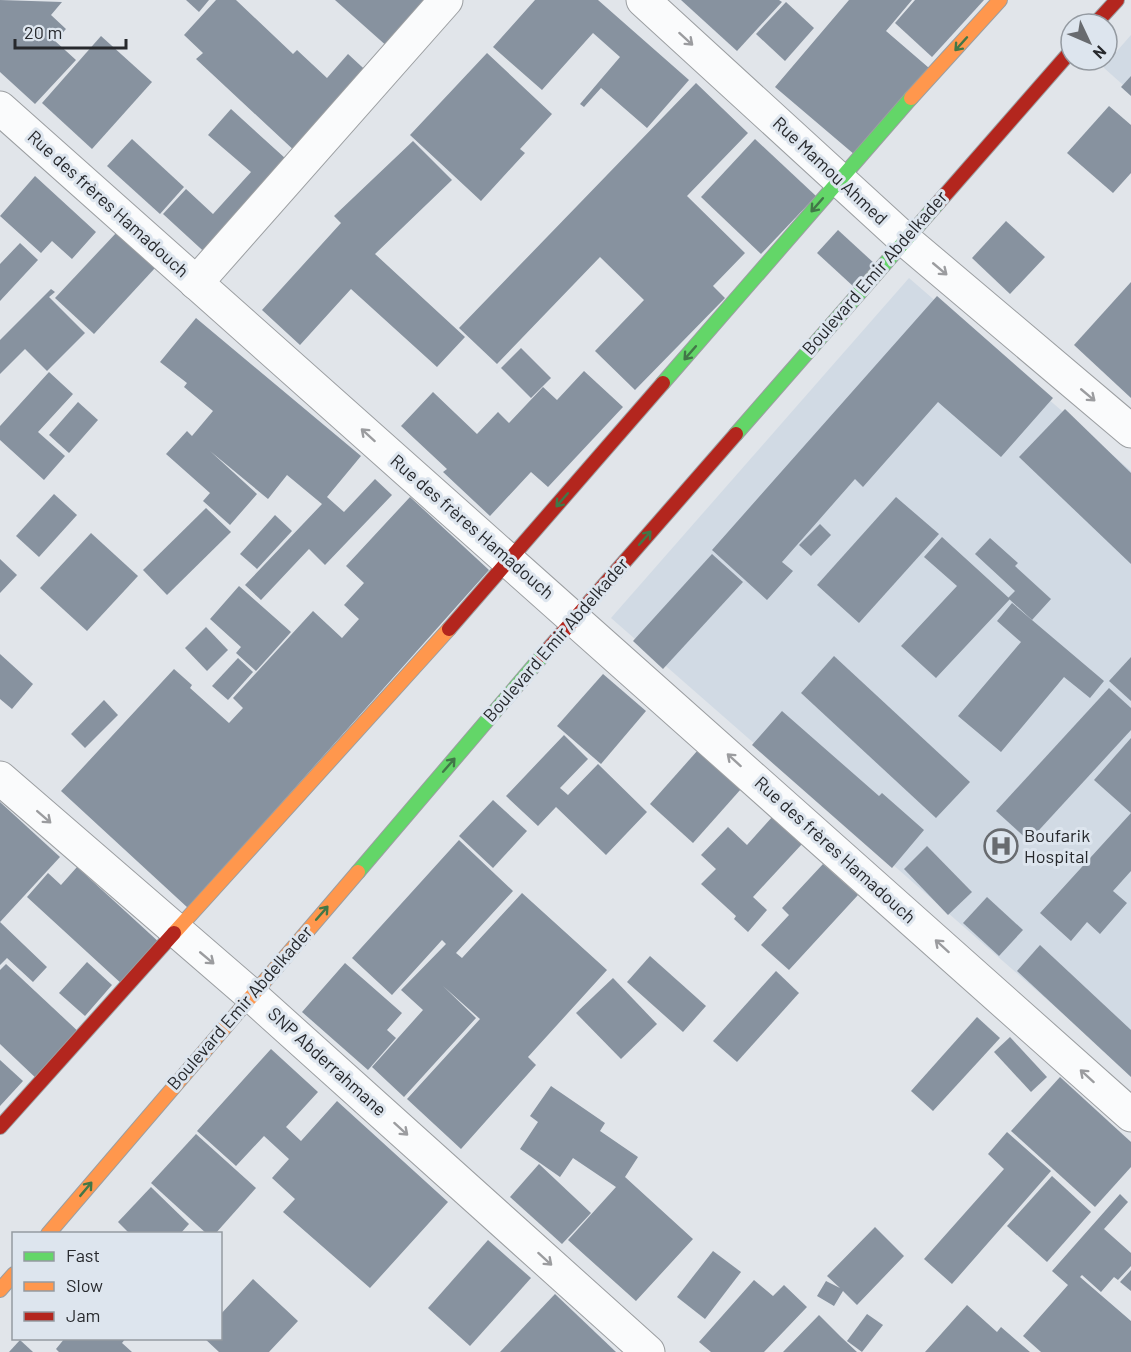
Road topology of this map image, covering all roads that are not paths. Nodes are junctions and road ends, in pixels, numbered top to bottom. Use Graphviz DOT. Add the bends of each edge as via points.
graph roads {
  1 [pos="446,0"];
  2 [pos="643,0"];
  3 [pos="1000,0"];
  4 [pos="1117,0"];
  5 [pos="1106,12"];
  6 [pos="1059,65"];
  7 [pos="0,108"];
  8 [pos="839,179"];
  9 [pos="904,239"];
  10 [pos="196,283"];
  11 [pos="1131,431"];
  12 [pos="510,561"];
  13 [pos="575,618"];
  14 [pos="0,778"];
  15 [pos="176,932"];
  16 [pos="251,995"];
  17 [pos="1131,1115"];
  18 [pos="0,1127"];
  19 [pos="49,1232"];
  20 [pos="12,1276"];
  21 [pos="0,1290"];
  22 [pos="648,1352"];
  1 -- 10 [label="street"];
  2 -- 8 [label="street, Rue Mamou Ahmed, one-way"];
  3 -- 8 [label="street, one-way"];
  4 -- 5 [label="street"];
  6 -- 9 [label="street, Boulevard Emir Abdelkader"];
  7 -- 10 [label="street, Rue des frères Hamadouch"];
  8 -- 9 [label="street, Rue Mamou Ahmed"];
  8 -- 12 [label="street, one-way"];
  9 -- 11 [label="street, Rue Mamou Ahmed, one-way"];
  13 -- 9 [label="street, Boulevard Emir Abdelkader, one-way"];
  12 -- 10 [label="street, Rue des frères Hamadouch, one-way"];
  12 -- 13 [label="street, Rue des frères Hamadouch"];
  12 -- 15 [label="street"];
  16 -- 13 [label="street, Boulevard Emir Abdelkader, one-way"];
  17 -- 13 [label="street, Rue des frères Hamadouch, one-way"];
  14 -- 15 [label="street, SNP Abderrahmane, one-way"];
  15 -- 16 [label="street, SNP Abderrahmane, one-way"];
  15 -- 18 [label="street"];
  19 -- 16 [label="street, Boulevard Emir Abdelkader, one-way"];
  16 -- 22 [label="street, SNP Abderrahmane, one-way"];
  20 -- 21 [label="street"];
}
